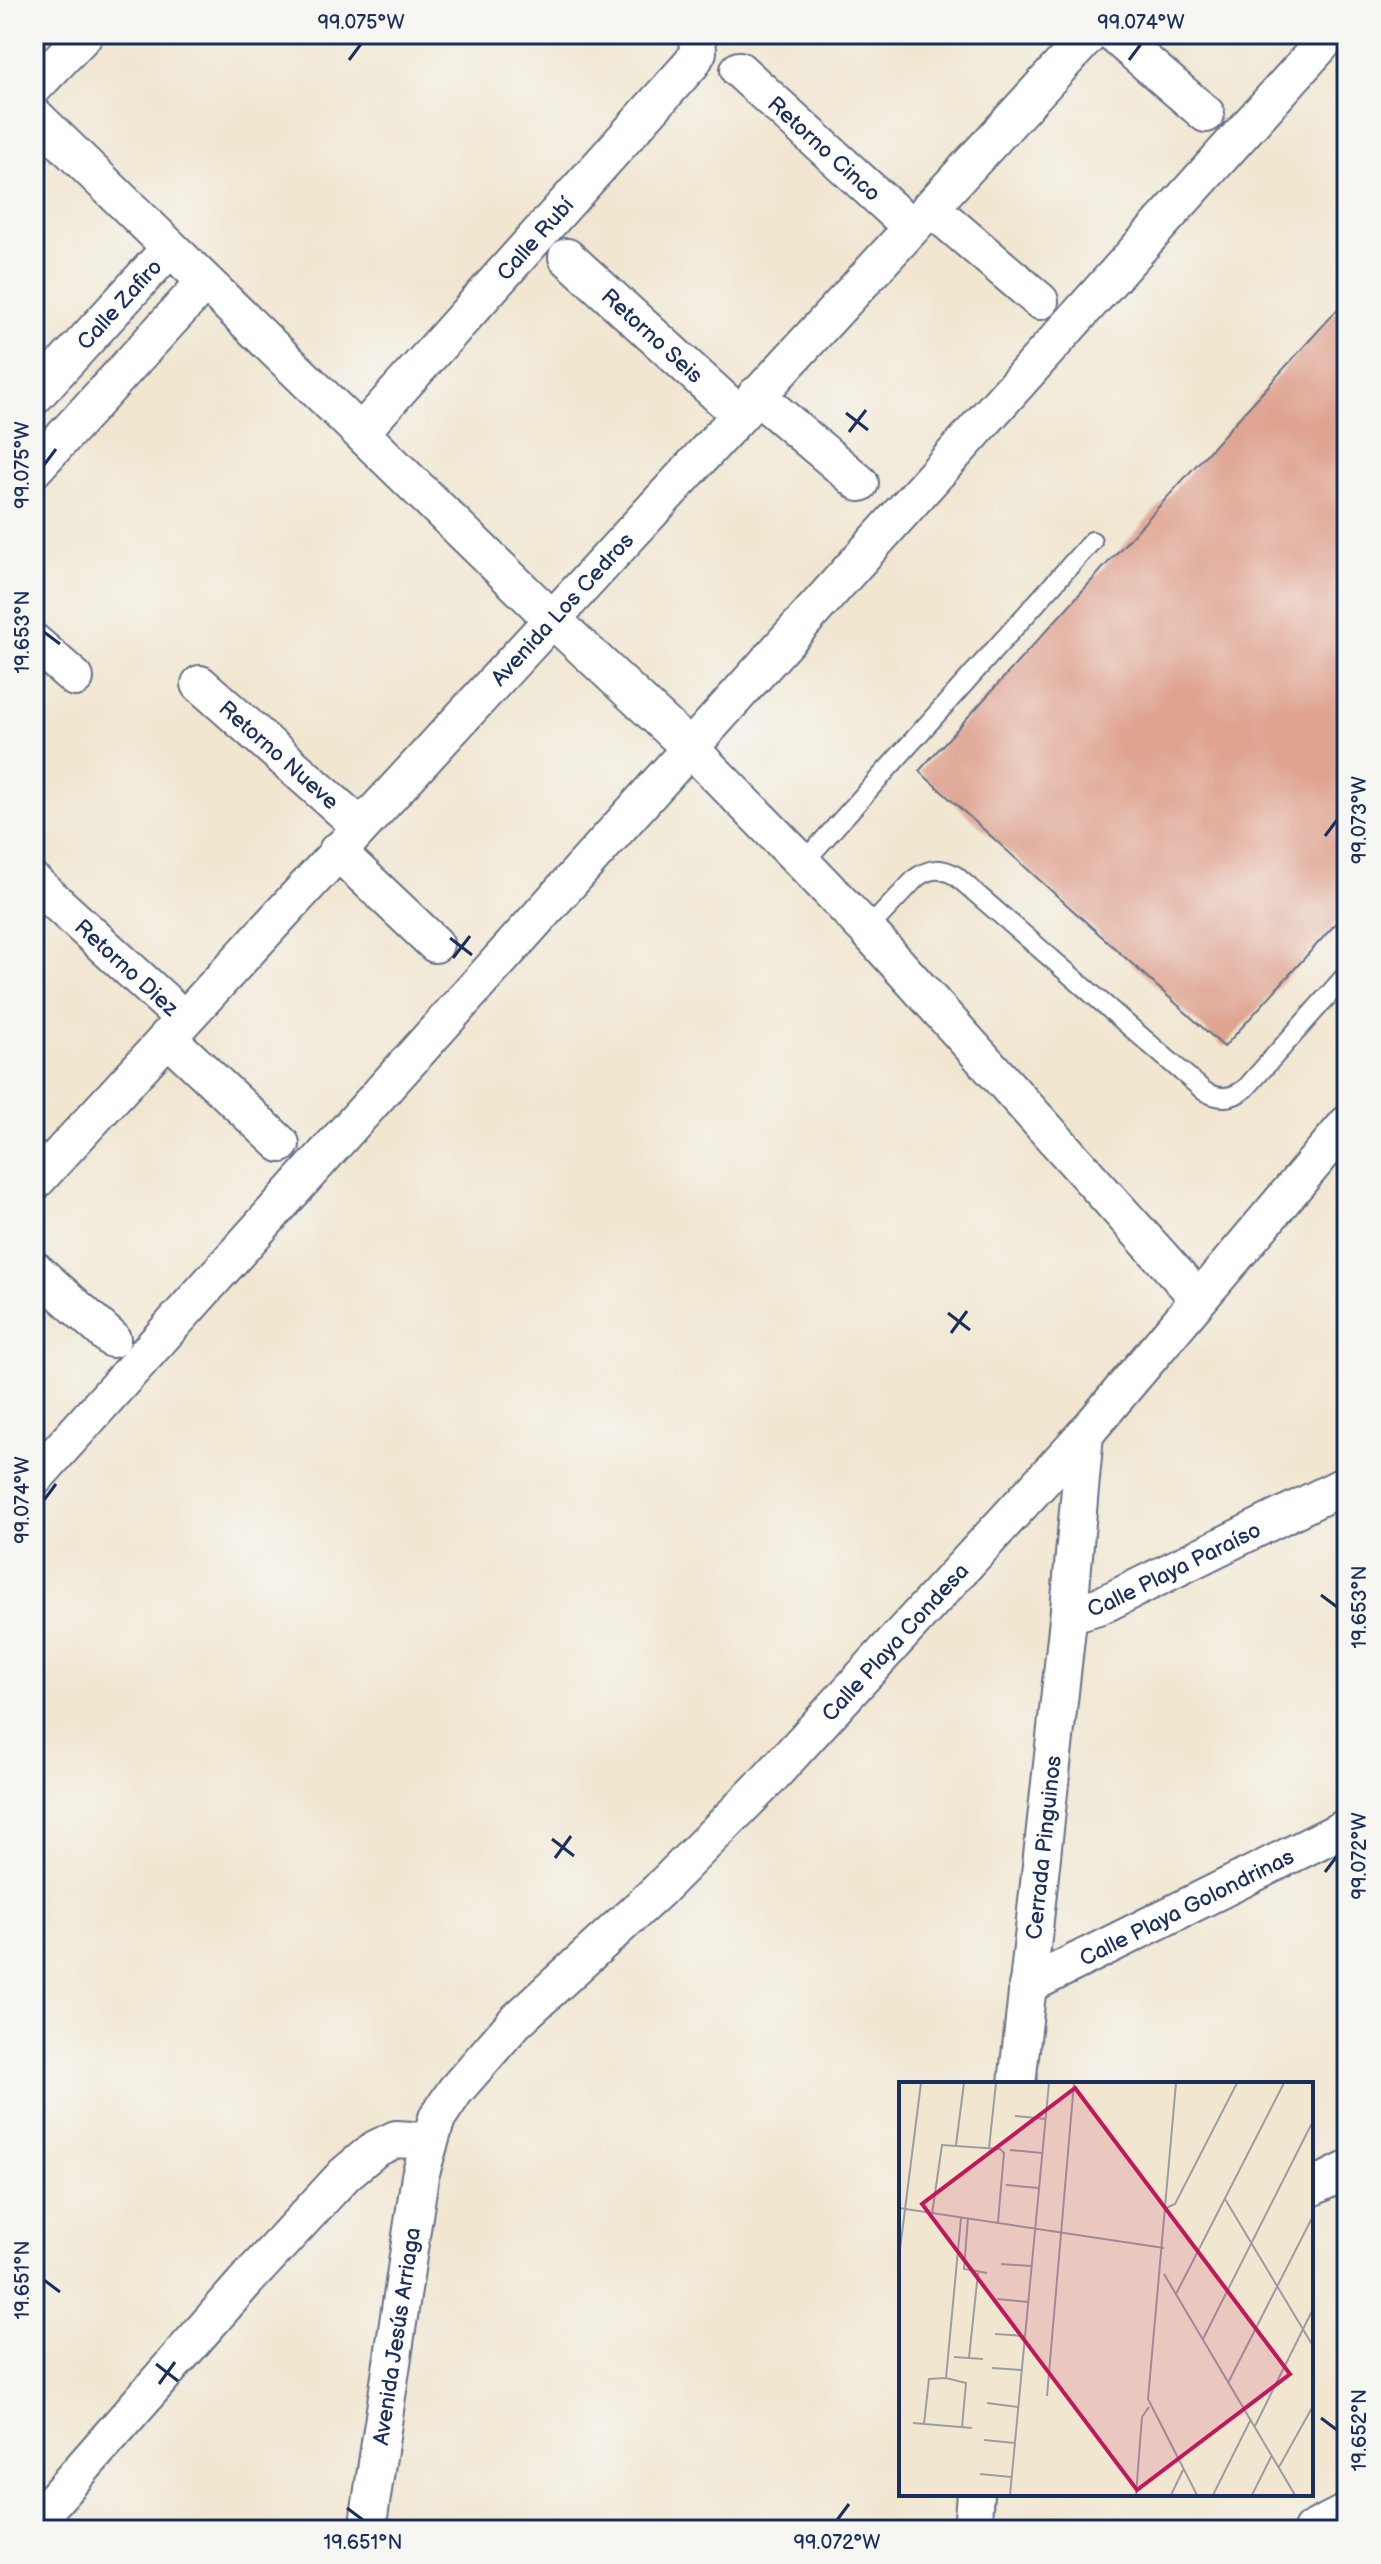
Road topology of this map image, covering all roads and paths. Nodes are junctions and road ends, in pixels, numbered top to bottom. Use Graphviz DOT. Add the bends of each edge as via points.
graph roads {
  1 [pos="85,34"];
  2 [pos="1331,34"];
  3 [pos="698,37"];
  4 [pos="1088,37"];
  5 [pos="739,70"];
  6 [pos="34,87"];
  7 [pos="1206,114"];
  8 [pos="34,115"];
  9 [pos="921,217"];
  10 [pos="170,248"];
  11 [pos="567,257"];
  12 [pos="205,282"];
  13 [pos="1040,301"];
  14 [pos="34,397"];
  15 [pos="748,405"];
  16 [pos="361,432"];
  17 [pos="34,469"];
  18 [pos="860,483"];
  19 [pos="1092,541"];
  20 [pos="551,618"];
  21 [pos="34,642"];
  22 [pos="75,678"];
  23 [pos="200,684"];
  24 [pos="690,748"];
  25 [pos="349,838"];
  26 [pos="803,863"];
  27 [pos="34,882"];
  28 [pos="867,930"];
  29 [pos="435,944"];
  30 [pos="1347,974"];
  31 [pos="176,1028"];
  32 [pos="1347,1124"];
  33 [pos="281,1144"];
  34 [pos="34,1183"];
  35 [pos="34,1269"];
  36 [pos="1199,1299"];
  37 [pos="112,1339"];
  38 [pos="1085,1434"];
  39 [pos="34,1479"];
  40 [pos="1347,1484"];
  41 [pos="1069,1610"];
  42 [pos="1347,1827"];
  43 [pos="1027,1986"];
  44 [pos="1017,2082"];
  45 [pos="429,2141"];
  46 [pos="1347,2170"];
  47 [pos="1313,2187"];
  48 [pos="975,2496"];
  49 [pos="1347,2512"];
  50 [pos="34,2523"];
  51 [pos="367,2530"];
  52 [pos="972,2530"];
  53 [pos="1312,2530"];
  1 -- 6 [label="street"];
  2 -- 24 [label="street"];
  3 -- 16 [label="street, Calle Rubí" via="692,63"];
  4 -- 7 [label="street"];
  4 -- 9 [label="street, Avenida Los Cedros"];
  5 -- 9 [label="street, Retorno Cinco"];
  8 -- 10 [label="street"];
  9 -- 13 [label="street, Retorno Cinco"];
  9 -- 15 [label="street, Avenida Los Cedros"];
  10 -- 12 [label="street"];
  10 -- 14 [label="street, Calle Zafiro"];
  11 -- 15 [label="street, Retorno Seis"];
  12 -- 16 [label="street"];
  12 -- 17 [label="street"];
  15 -- 18 [label="street, Retorno Seis"];
  15 -- 20 [label="street, Avenida Los Cedros"];
  16 -- 20 [label="street"];
  19 -- 26 [label="lane"];
  20 -- 24 [label="street"];
  20 -- 25 [label="street, Avenida Los Cedros"];
  21 -- 22 [label="street"];
  23 -- 25 [label="street, Retorno Nueve"];
  24 -- 26 [label="street"];
  24 -- 39 [label="street"];
  25 -- 29 [label="street, Retorno Nueve"];
  25 -- 31 [label="street, Avenida Los Cedros"];
  26 -- 28 [label="street"];
  27 -- 31 [label="street, Retorno Diez"];
  28 -- 30 [label="lane" via="916,878 947,870 1204,1091 1226,1098 1246,1088"];
  28 -- 36 [label="street"];
  31 -- 33 [label="street, Retorno Diez"];
  31 -- 34 [label="street, Avenida Los Cedros"];
  32 -- 36 [label="street, Calle Playa Condesa"];
  35 -- 37 [label="street"];
  36 -- 38 [label="street, Calle Playa Condesa"];
  38 -- 41 [label="street, Calle Playa Paraíso"];
  38 -- 45 [label="street, Calle Playa Condesa" via="768,1780 658,1891 515,2022 455,2091"];
  40 -- 41 [label="street, Calle Playa Paraíso" via="1104,1604"];
  41 -- 43 [label="street, Cerrada Pinguinos"];
  42 -- 43 [label="street, Calle Playa Golondrinas"];
  43 -- 44 [label="street, Cerrada Pinguinos"];
  45 -- 50 [label="street" via="396,2139 345,2174"];
  45 -- 51 [label="street, Avenida Jesús Arriaga"];
  46 -- 47 [label="street"];
  48 -- 52 [label="street"];
  49 -- 53 [label="street"];
}
